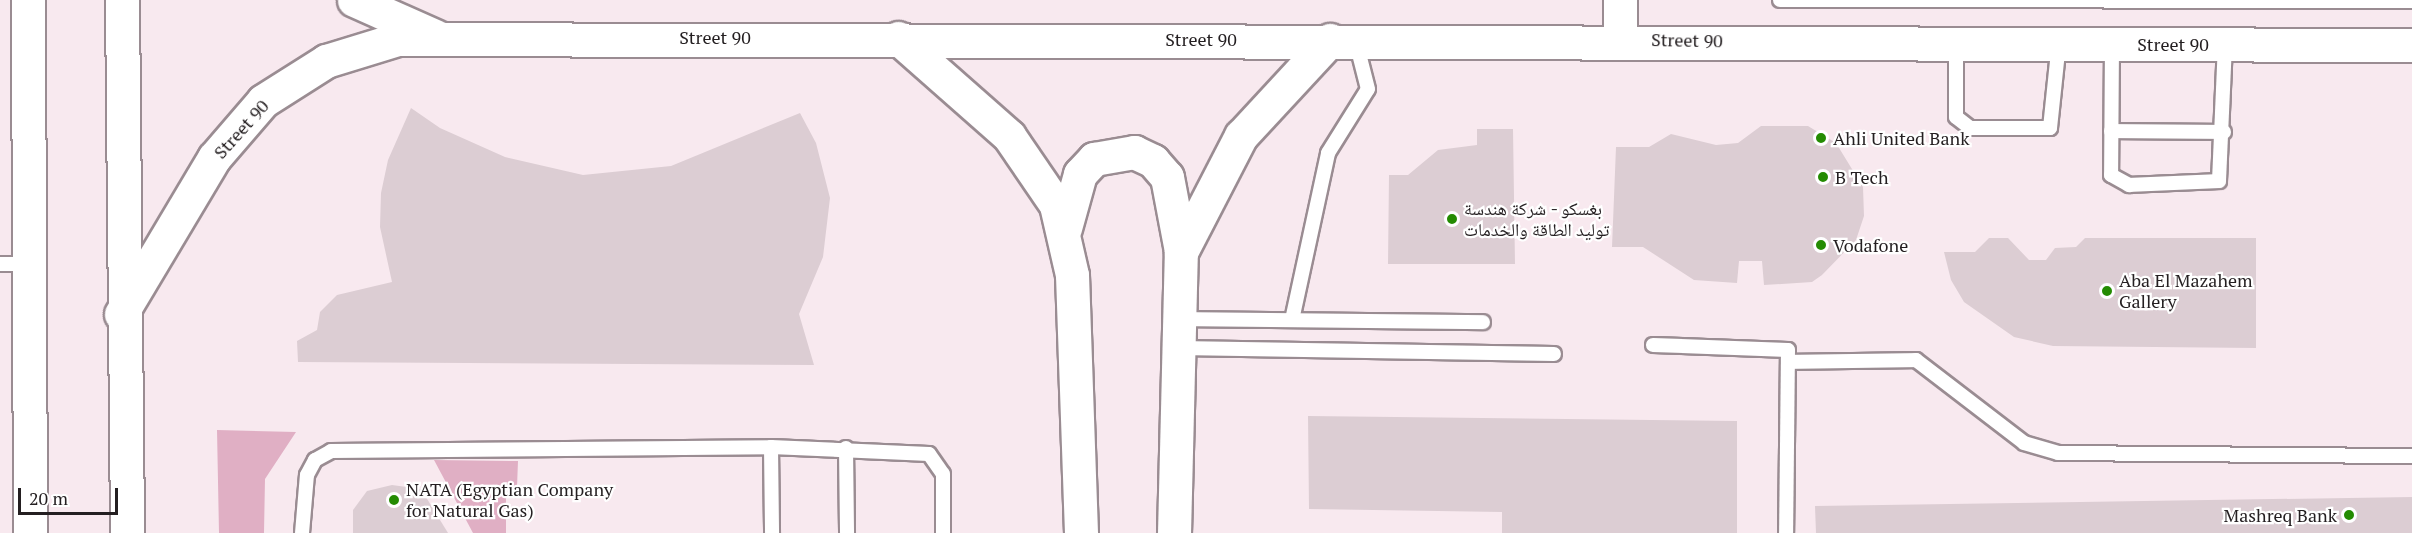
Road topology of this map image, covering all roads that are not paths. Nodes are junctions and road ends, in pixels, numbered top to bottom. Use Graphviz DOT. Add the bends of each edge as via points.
graph roads {
  1 [pos="28,0"];
  2 [pos="122,0"];
  3 [pos="354,0"];
  4 [pos="1620,0"];
  5 [pos="1780,0"];
  6 [pos="2412,1"];
  7 [pos="435,36"];
  8 [pos="898,38"];
  9 [pos="1620,39"];
  10 [pos="1343,40"];
  11 [pos="1956,43"];
  12 [pos="2059,43"];
  13 [pos="2112,44"];
  14 [pos="2225,44"];
  15 [pos="2412,45"];
  16 [pos="2111,130"];
  17 [pos="2224,132"];
  18 [pos="1065,228"];
  19 [pos="1181,252"];
  20 [pos="14,264"];
  21 [pos="121,314"];
  22 [pos="1292,320"];
  23 [pos="1483,322"];
  24 [pos="1180,334"];
  25 [pos="1653,345"];
  26 [pos="1554,354"];
  27 [pos="1789,362"];
  28 [pos="771,447"];
  29 [pos="846,448"];
  30 [pos="2412,456"];
  31 [pos="30,533"];
  32 [pos="127,533"];
  33 [pos="302,533"];
  34 [pos="772,533"];
  35 [pos="847,533"];
  36 [pos="943,533"];
  37 [pos="1081,533"];
  38 [pos="1174,533"];
  39 [pos="1786,533"];
  1 -- 20 [label="street"];
  2 -- 21 [label="street"];
  3 -- 7 [label="street"];
  4 -- 9 [label="street"];
  5 -- 6 [label="lane"];
  7 -- 8 [label="street, Street 90"];
  7 -- 21 [label="street, Street 90" via="362,47 293,79 263,101 214,158"];
  8 -- 10 [label="street, Street 90"];
  8 -- 18 [label="street" via="1028,157"];
  9 -- 10 [label="street, Street 90"];
  9 -- 11 [label="street, Street 90"];
  10 -- 19 [label="street" via="1241,136"];
  10 -- 22 [label="lane" via="1368,89 1328,153"];
  11 -- 12 [label="street, Street 90"];
  11 -- 12 [label="lane" via="1956,117 1970,128 2050,128"];
  12 -- 13 [label="street, Street 90"];
  13 -- 14 [label="street, Street 90"];
  13 -- 16 [label="lane"];
  14 -- 15 [label="street, Street 90"];
  14 -- 17 [label="lane"];
  16 -- 17 [label="lane"];
  16 -- 17 [label="lane" via="2111,175 2129,185 2219,181"];
  18 -- 19 [label="street" via="1080,174 1094,159 1134,152 1153,161 1167,177"];
  18 -- 37 [label="street" via="1072,275"];
  19 -- 24 [label="street"];
  20 -- 31 [label="street"];
  21 -- 32 [label="street"];
  22 -- 23 [label="lane"];
  22 -- 24 [label="lane"];
  24 -- 26 [label="lane"];
  24 -- 38 [label="street"];
  25 -- 27 [label="lane" via="1782,346"];
  27 -- 30 [label="lane" via="1916,360 2024,443 2058,453"];
  27 -- 39 [label="lane"];
  28 -- 29 [label="lane"];
  28 -- 33 [label="lane" via="331,451 315,460 307,475"];
  28 -- 34 [label="lane"];
  29 -- 35 [label="lane"];
  29 -- 36 [label="lane" via="929,454 943,474"];
}
